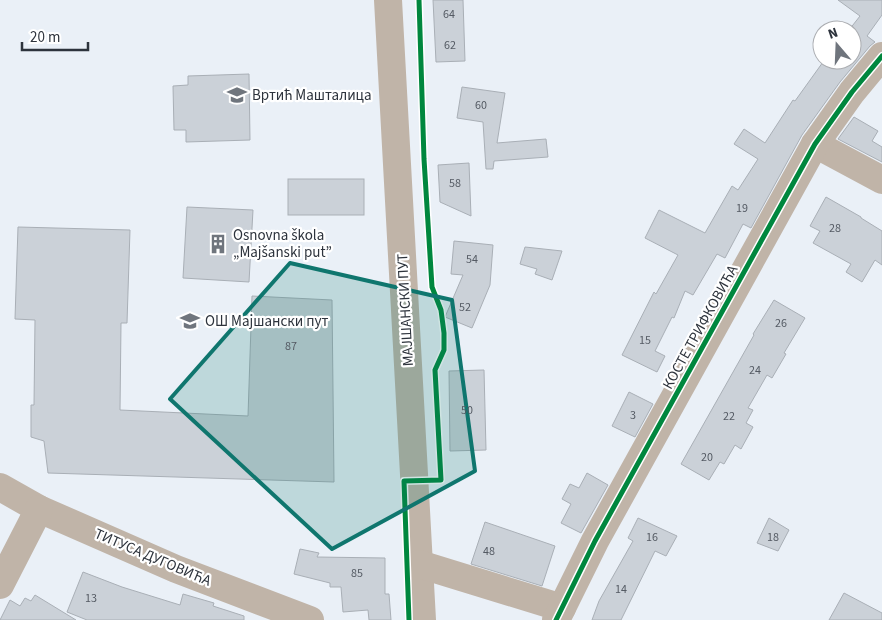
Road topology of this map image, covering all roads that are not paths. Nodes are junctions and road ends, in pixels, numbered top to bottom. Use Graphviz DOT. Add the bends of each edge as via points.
graph roads {
  1 [pos="388,0"];
  2 [pos="882,56"];
  3 [pos="814,144"];
  4 [pos="882,180"];
  5 [pos="0,487"];
  6 [pos="39,509"];
  7 [pos="419,564"];
  8 [pos="0,585"];
  9 [pos="559,614"];
  10 [pos="310,620"];
  11 [pos="422,620"];
  1 -- 7 [label="street, МАЈШАНСКИ ПУТ"];
  2 -- 3 [label="street, КОСТЕ ТРИФКОВИЋА"];
  3 -- 4 [label="street"];
  3 -- 9 [label="street, КОСТЕ ТРИФКОВИЋА" via="595,541"];
  5 -- 6 [label="street, ТИТУСА ДУГОВИЋА"];
  6 -- 8 [label="street"];
  6 -- 10 [label="street, ТИТУСА ДУГОВИЋА" via="176,568"];
  7 -- 9 [label="street"];
  7 -- 11 [label="street, МАЈШАНСКИ ПУТ"];
}
